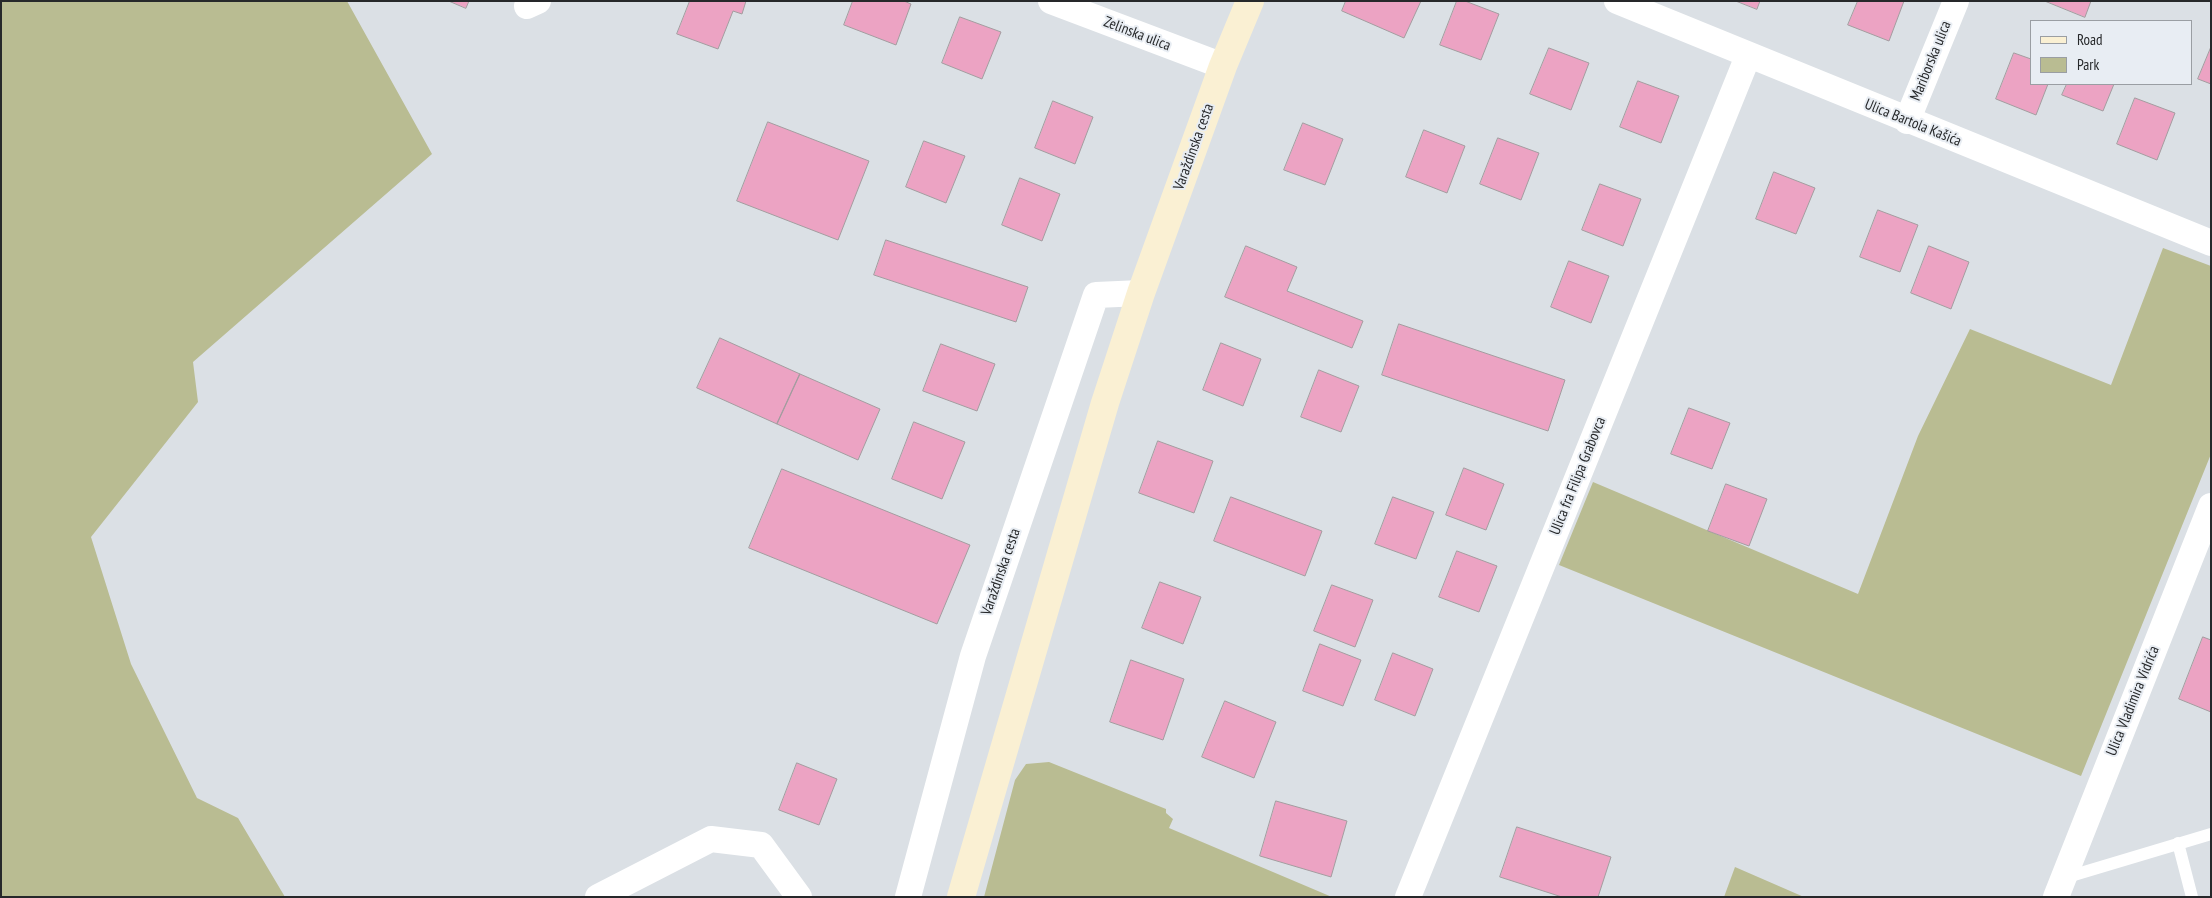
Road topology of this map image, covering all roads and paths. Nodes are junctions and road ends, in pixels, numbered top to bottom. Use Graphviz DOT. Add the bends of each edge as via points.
graph roads {
  1 [pos="1051,1"];
  2 [pos="1250,1"];
  3 [pos="1617,1"];
  4 [pos="1956,1"];
  5 [pos="1748,56"];
  6 [pos="1223,66"];
  7 [pos="1907,121"];
  8 [pos="2211,243"];
  9 [pos="1141,293"];
  10 [pos="2211,506"];
  11 [pos="2211,834"];
  12 [pos="2178,843"];
  13 [pos="2060,887"];
  14 [pos="598,897"];
  15 [pos="799,897"];
  16 [pos="908,897"];
  17 [pos="961,897"];
  18 [pos="1408,897"];
  19 [pos="2192,897"];
  1 -- 6 [label="street, Zelinska ulica"];
  2 -- 6 [label="main road, Varaždinska cesta"];
  3 -- 5 [label="street, Ulica Bartola Kašića"];
  4 -- 7 [label="street, Mariborska ulica"];
  5 -- 7 [label="street, Ulica Bartola Kašića"];
  5 -- 18 [label="street, Ulica fra Filipa Grabovca"];
  6 -- 9 [label="main road, Varaždinska cesta"];
  7 -- 8 [label="street, Ulica Bartola Kašića"];
  9 -- 16 [label="street, Varaždinska cesta" via="1096,296 973,656"];
  9 -- 17 [label="main road, Varaždinska cesta" via="1105,403"];
  10 -- 13 [label="street, Ulica Vladimira Vidrića"];
  11 -- 12 [label="lane"];
  12 -- 13 [label="lane"];
  12 -- 19 [label="lane"];
  14 -- 15 [label="street" via="711,839 761,846"];
}
